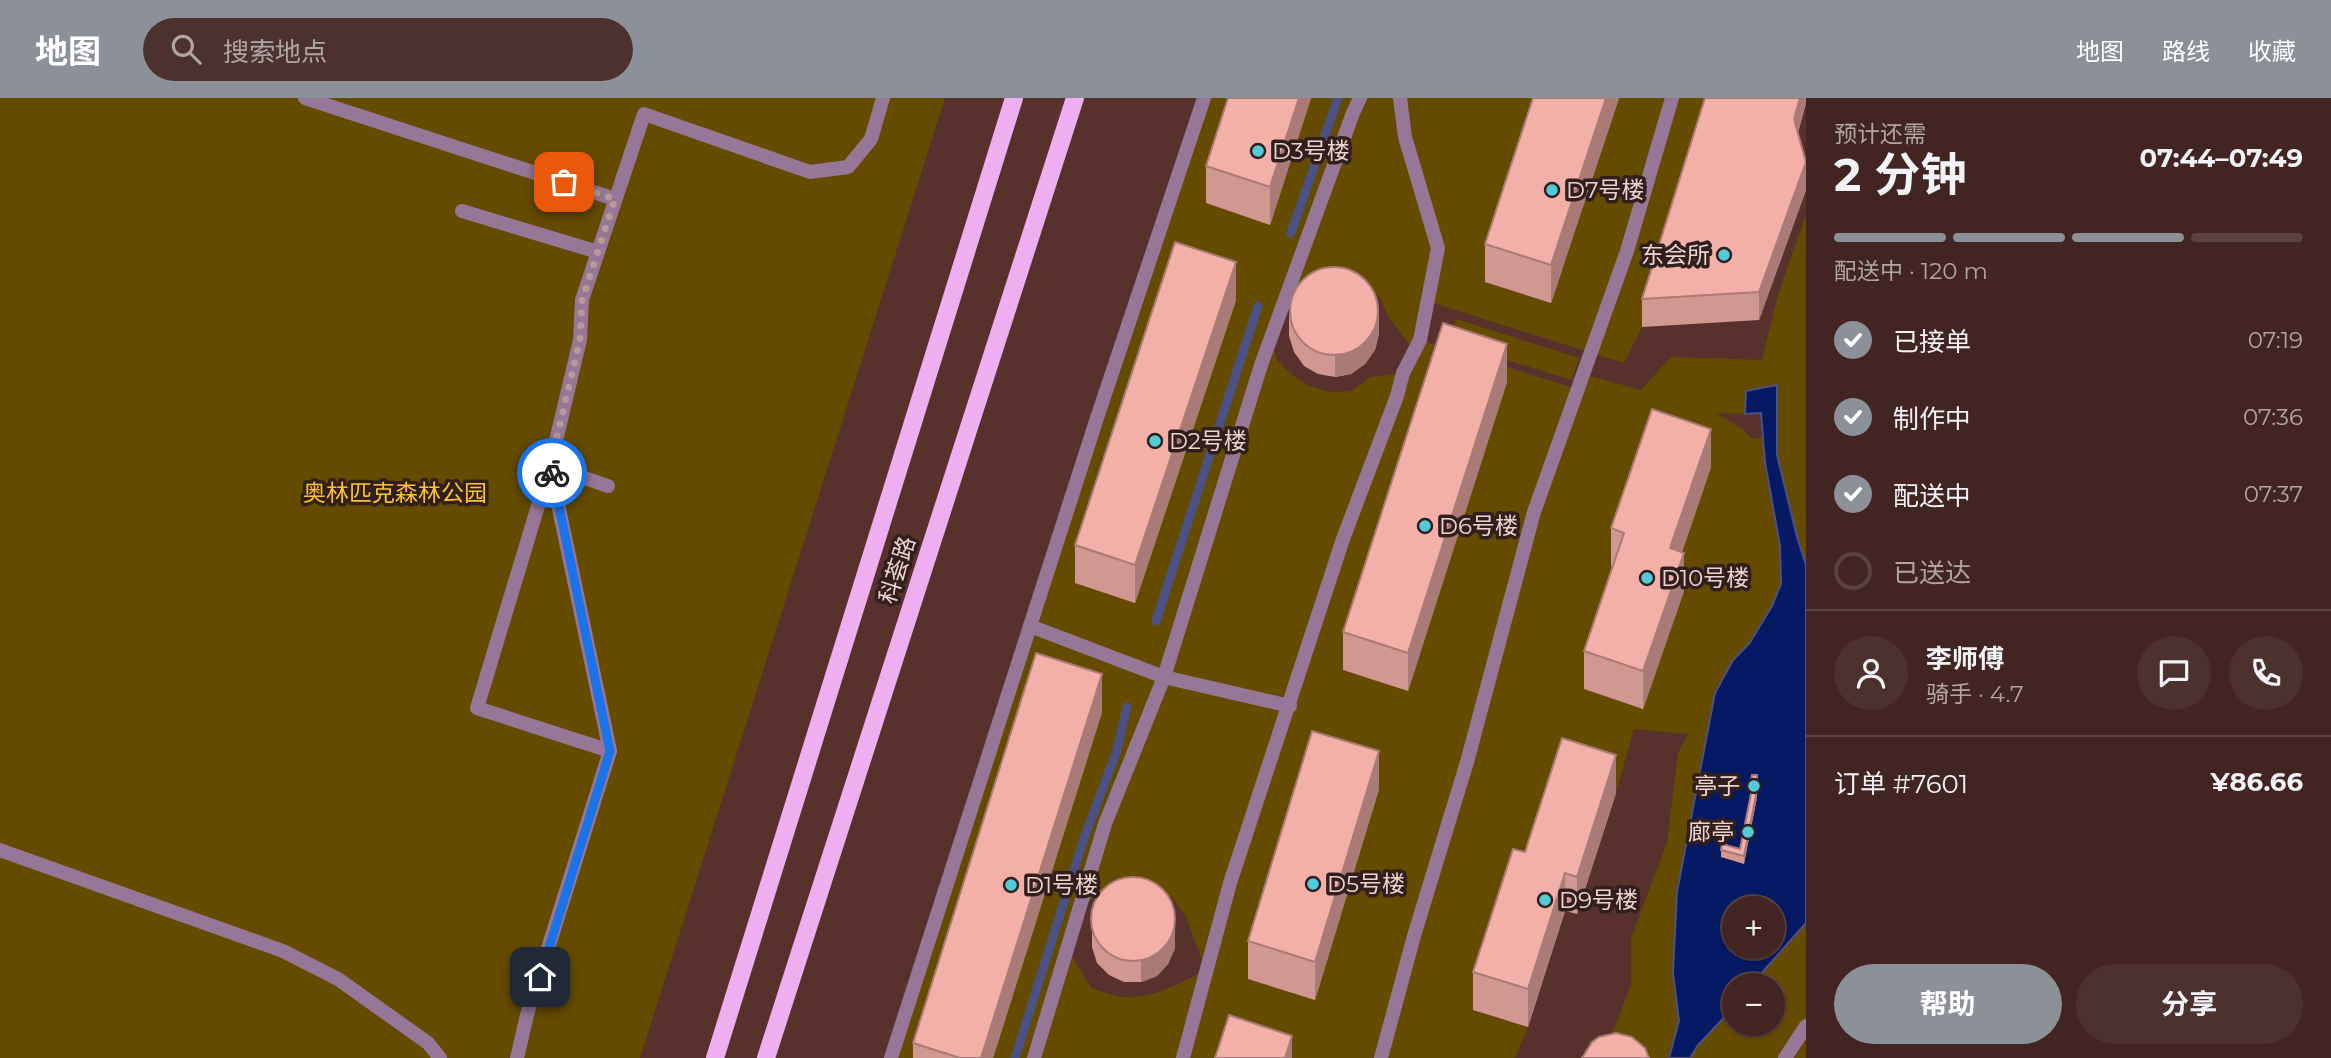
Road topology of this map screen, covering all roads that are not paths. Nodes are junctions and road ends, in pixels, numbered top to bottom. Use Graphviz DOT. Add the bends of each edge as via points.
graph roads {
  1 [pos="305,98"];
  2 [pos="649,98"];
  3 [pos="883,98"];
  4 [pos="1014,98"];
  5 [pos="1075,98"];
  6 [pos="1204,98"];
  7 [pos="1360,98"];
  8 [pos="1400,98"];
  9 [pos="1672,98"];
  10 [pos="643,114"];
  11 [pos="615,199"];
  12 [pos="462,211"];
  13 [pos="598,252"];
  14 [pos="550,466"];
  15 [pos="608,485"];
  16 [pos="1030,626"];
  17 [pos="1164,677"];
  18 [pos="1290,706"];
  19 [pos="610,751"];
  20 [pos="0,850"];
  21 [pos="1806,1026"];
  22 [pos="440,1058"];
  23 [pos="517,1058"];
  24 [pos="715,1058"];
  25 [pos="766,1058"];
  26 [pos="891,1058"];
  27 [pos="1034,1058"];
  28 [pos="1183,1058"];
  29 [pos="1381,1058"];
  30 [pos="1785,1058"];
  1 -- 11 [label="street"];
  2 -- 10 [label="street"];
  3 -- 10 [label="street" via="871,139 848,167 810,172"];
  4 -- 24 [label="main road, 科荟路"];
  5 -- 25 [label="main road, 科荟路"];
  6 -- 16 [label="street"];
  7 -- 17 [label="street" via="1261,365"];
  8 -- 18 [label="street" via="1405,137 1438,248 1420,340 1403,373 1343,539"];
  9 -- 29 [label="street" via="1626,251 1534,512"];
  10 -- 11 [label="street"];
  11 -- 13 [label="street"];
  12 -- 13 [label="street"];
  13 -- 14 [label="street" via="582,300 580,340"];
  14 -- 15 [label="street"];
  14 -- 19 [label="street"];
  14 -- 19 [label="street" via="477,708"];
  16 -- 17 [label="street"];
  16 -- 26 [label="street"];
  17 -- 18 [label="street"];
  17 -- 27 [label="street" via="1105,824"];
  18 -- 28 [label="street" via="1230,883"];
  19 -- 23 [label="street"];
  20 -- 22 [label="street" via="283,951 338,979 428,1043"];
  21 -- 30 [label="street"];
}
